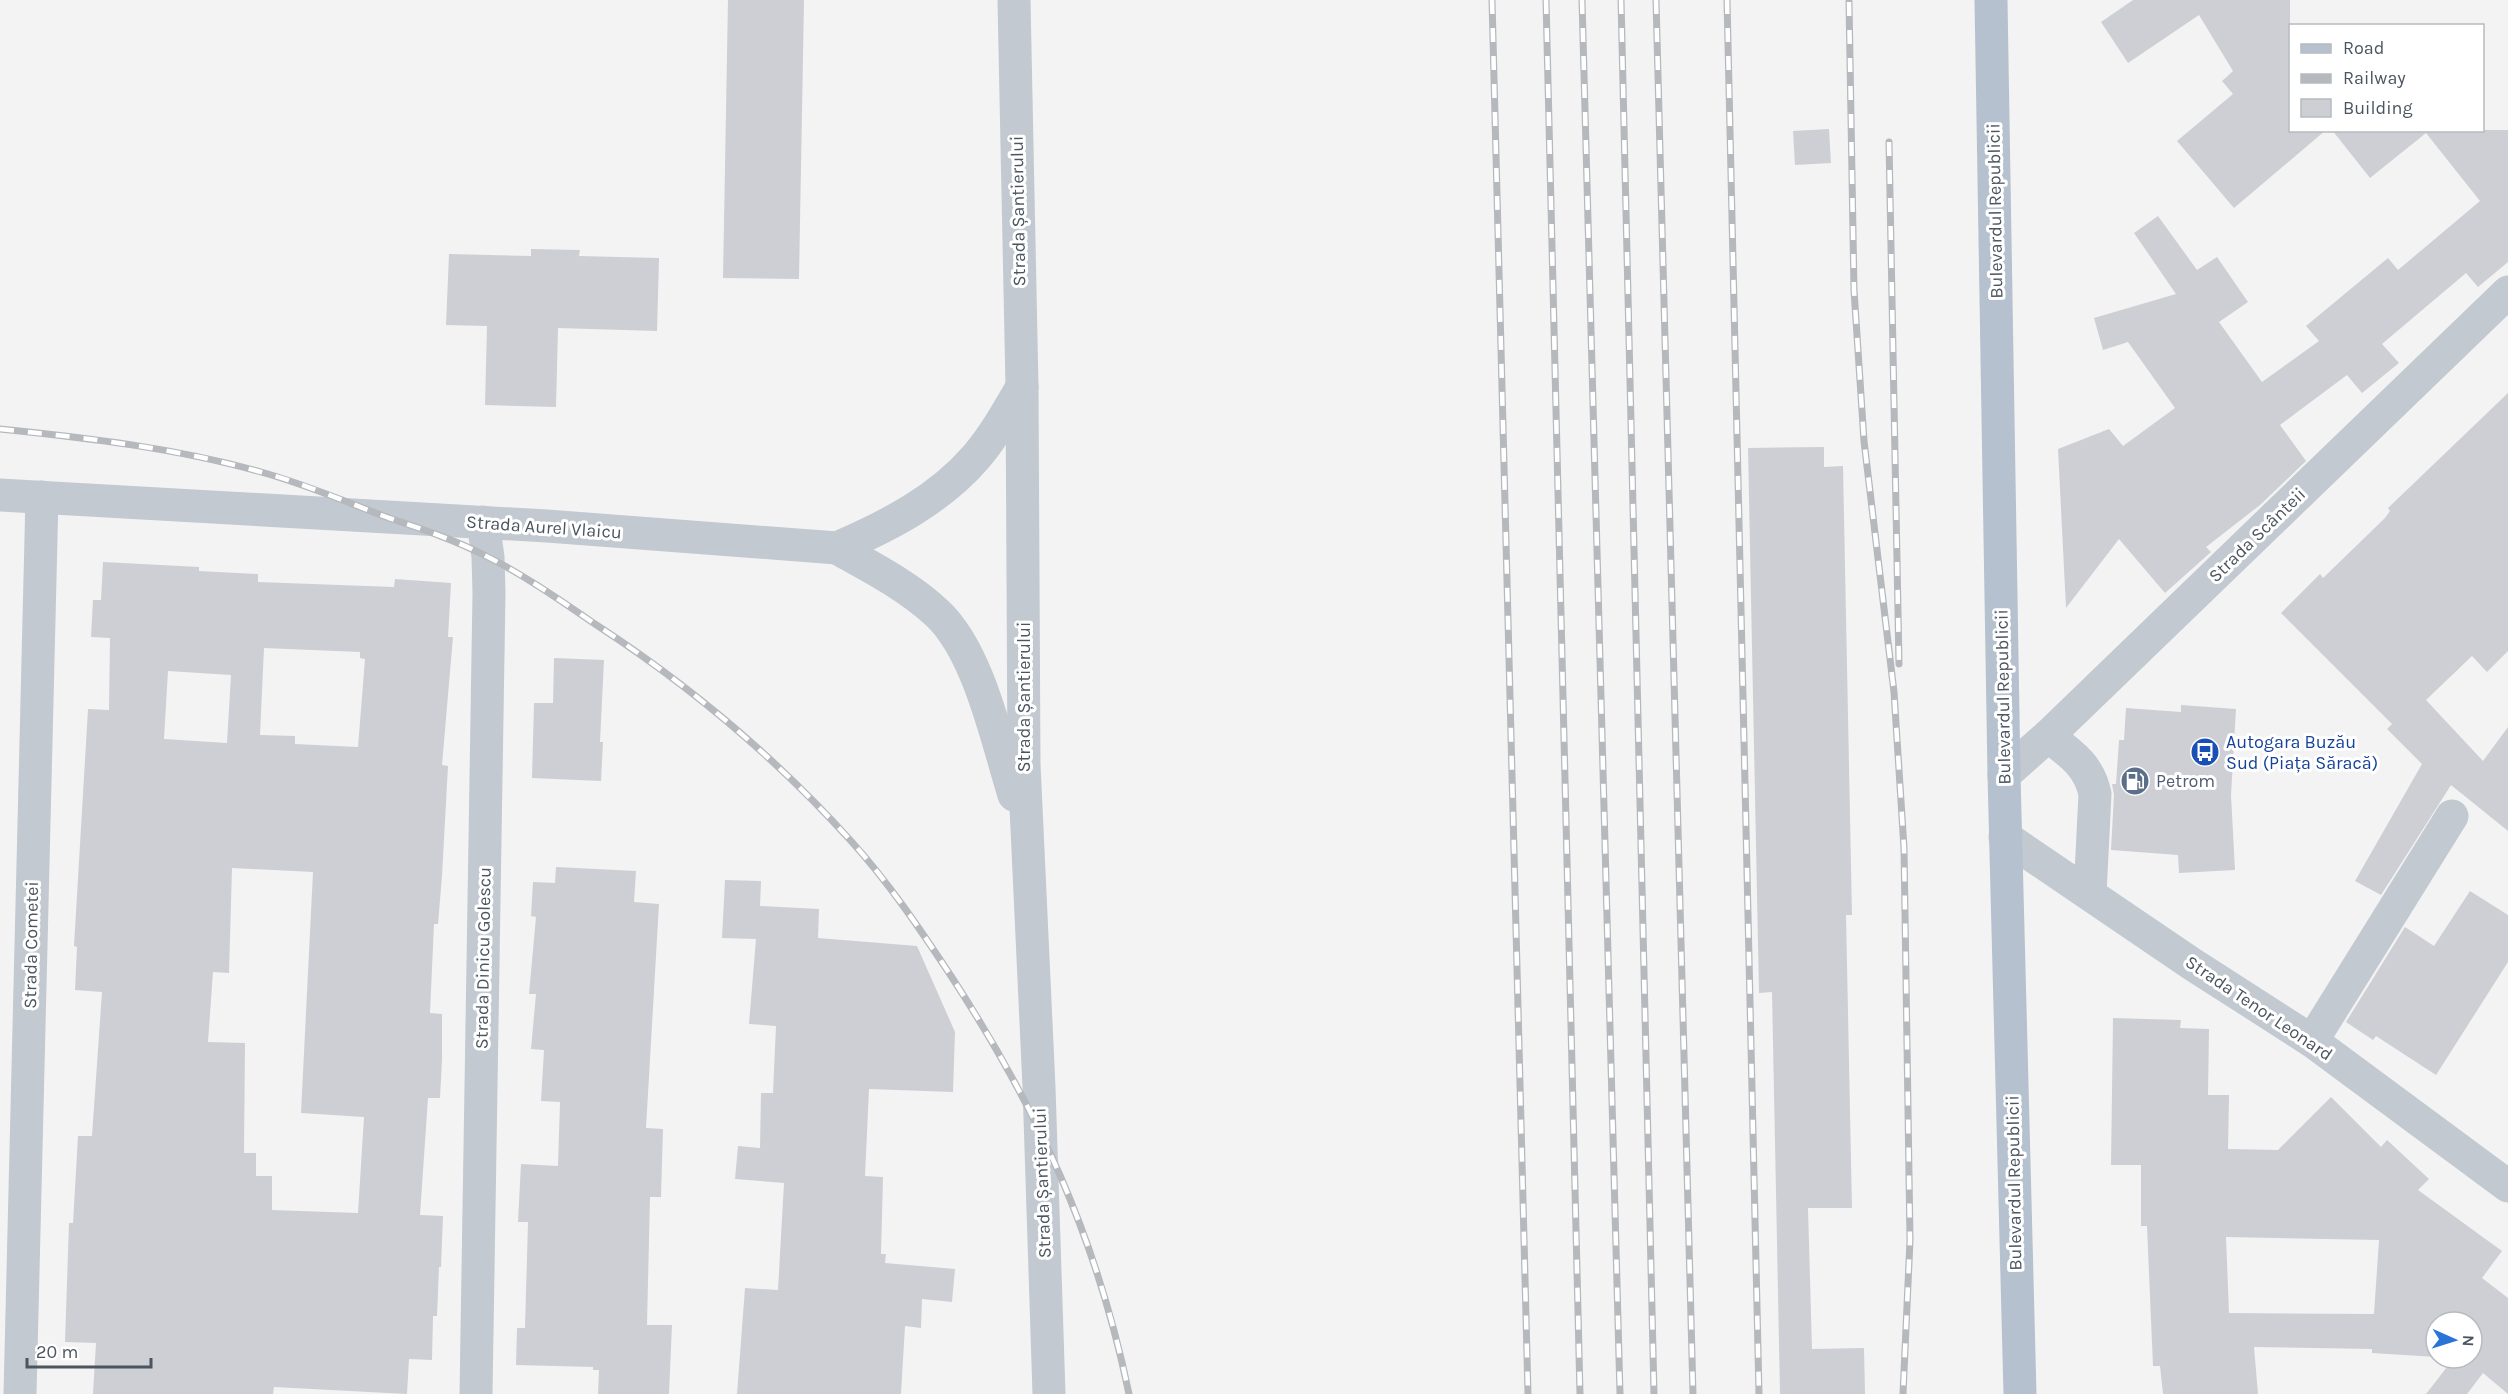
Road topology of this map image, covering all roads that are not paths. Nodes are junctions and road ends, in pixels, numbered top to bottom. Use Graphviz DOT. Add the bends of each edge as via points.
graph roads {
  1 [pos="1014,0"];
  2 [pos="1991,0"];
  3 [pos="2508,292"];
  4 [pos="1022,387"];
  5 [pos="0,495"];
  6 [pos="42,497"];
  7 [pos="483,522"];
  8 [pos="837,548"];
  9 [pos="2048,736"];
  10 [pos="2004,775"];
  11 [pos="2452,816"];
  12 [pos="1027,836"];
  13 [pos="2005,837"];
  14 [pos="2090,894"];
  15 [pos="2312,1041"];
  16 [pos="2508,1185"];
  17 [pos="20,1394"];
  18 [pos="476,1394"];
  19 [pos="1049,1394"];
  20 [pos="2020,1394"];
  1 -- 4 [label="street, Strada Șantierului"];
  2 -- 10 [label="main road, Bulevardul Republicii"];
  3 -- 9 [label="street, Strada Scânteii"];
  4 -- 8 [label="street, Strada Aurel Vlaicu" via="975,459 931,498 878,530"];
  4 -- 12 [label="street, Strada Șantierului"];
  5 -- 6 [label="street, Strada Aurel Vlaicu"];
  6 -- 7 [label="street, Strada Aurel Vlaicu"];
  6 -- 17 [label="street, Strada Cometei"];
  7 -- 8 [label="street, Strada Aurel Vlaicu"];
  7 -- 18 [label="street, Strada Dinicu Golescu" via="489,593"];
  8 -- 12 [label="street" via="881,572 939,614 960,644 975,672"];
  9 -- 10 [label="street, Strada Scânteii"];
  9 -- 14 [label="street" via="2084,765 2092,782"];
  10 -- 13 [label="main road, Bulevardul Republicii"];
  11 -- 15 [label="street"];
  12 -- 19 [label="street, Strada Șantierului"];
  13 -- 14 [label="street, Strada Tenor Leonard"];
  13 -- 20 [label="main road, Bulevardul Republicii"];
  14 -- 15 [label="street, Strada Tenor Leonard"];
  15 -- 16 [label="street, Strada Tenor Leonard"];
}
